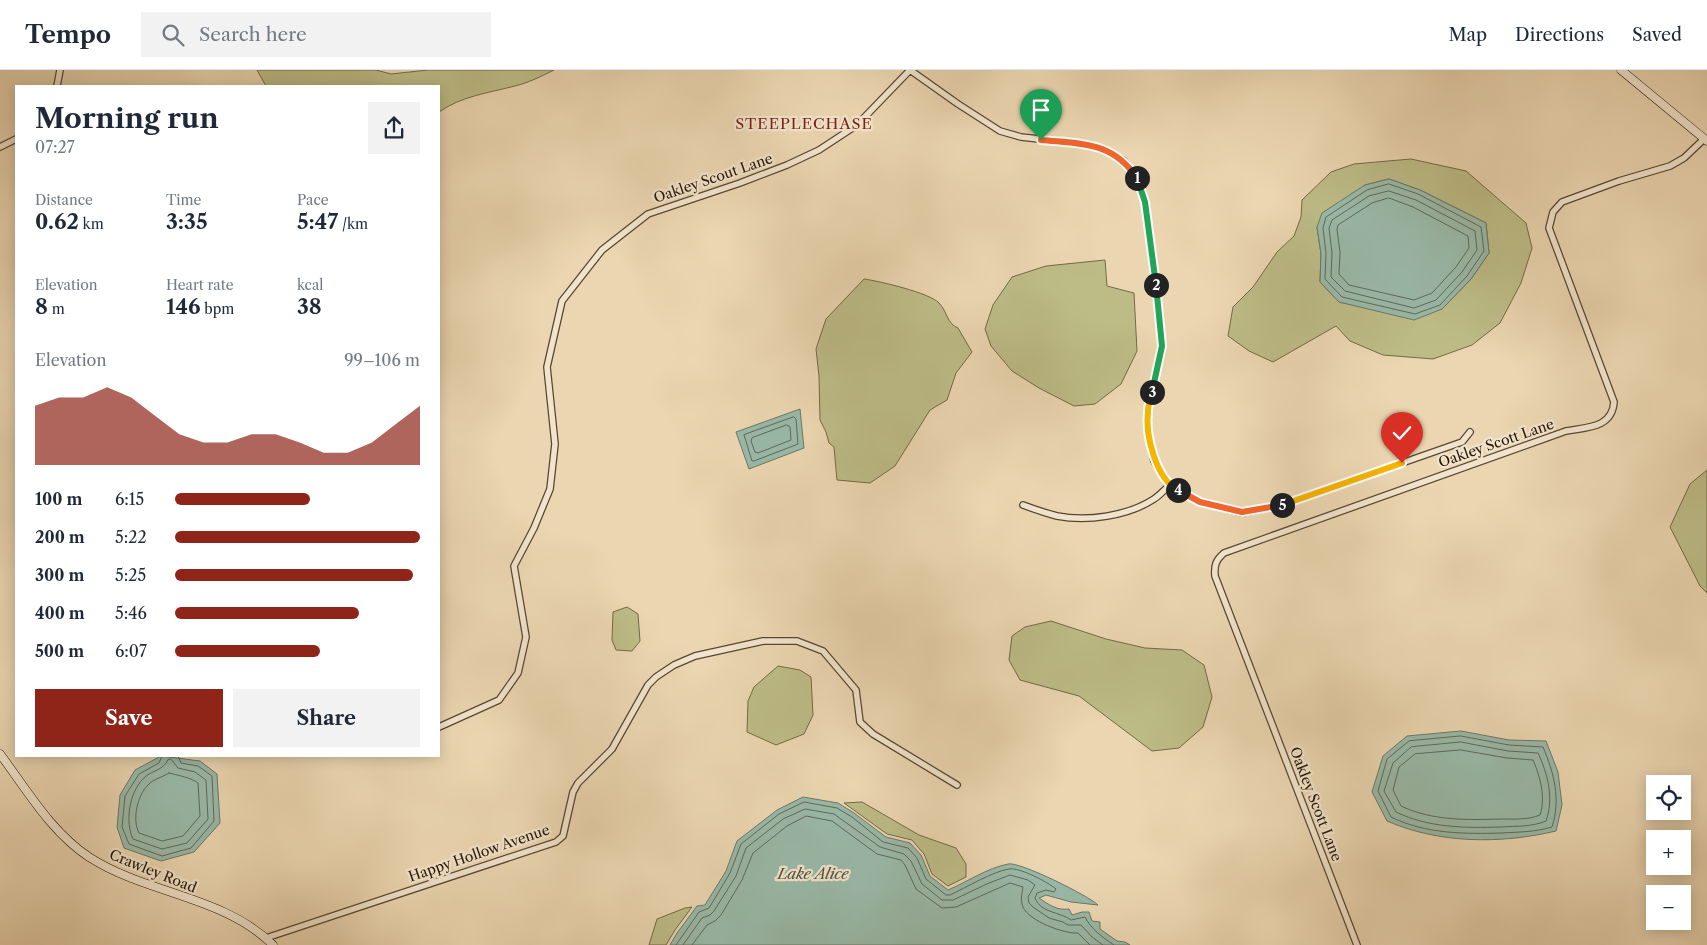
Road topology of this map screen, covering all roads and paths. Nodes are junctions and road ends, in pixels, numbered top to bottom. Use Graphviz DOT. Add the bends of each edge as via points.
graph roads {
  1 [pos="60,70"];
  2 [pos="910,70"];
  3 [pos="1621,70"];
  4 [pos="57,85"];
  5 [pos="15,140"];
  6 [pos="1706,140"];
  7 [pos="0,147"];
  8 [pos="1470,432"];
  9 [pos="1169,486"];
  10 [pos="1023,505"];
  11 [pos="440,727"];
  12 [pos="0,754"];
  13 [pos="957,785"];
  14 [pos="266,938"];
  15 [pos="274,945"];
  16 [pos="1357,945"];
  1 -- 4 [label="street"];
  2 -- 9 [label="street" via="1000,131 1104,149 1124,161 1137,177 1145,202 1162,346 1147,412 1149,436 1154,461"];
  2 -- 11 [label="street, Oakley Scout Lane" via="857,125 819,150 755,177 648,214 602,250 562,301 547,367 555,444 550,489 514,566 526,637 518,673 498,700"];
  3 -- 6 [label="street"];
  5 -- 7 [label="street"];
  6 -- 16 [label="street, Oakley Scott Lane" via="1676,163 1562,202 1553,212 1549,228 1614,402 1608,420 1566,431 1224,553 1217,559 1215,576"];
  8 -- 9 [label="street" via="1462,442 1282,505 1250,511 1200,502"];
  9 -- 10 [label="street" via="1154,499 1101,518 1056,516"];
  12 -- 14 [label="street, Crawley Road" via="52,824 89,857 110,869 232,916"];
  13 -- 14 [label="street, Happy Hollow Avenue" via="873,734 860,722 856,690 823,651 797,640 763,641 724,649 674,665 648,685 612,749 578,783 563,836 556,842"];
  14 -- 15 [label="street, Crawley Road"];
}
